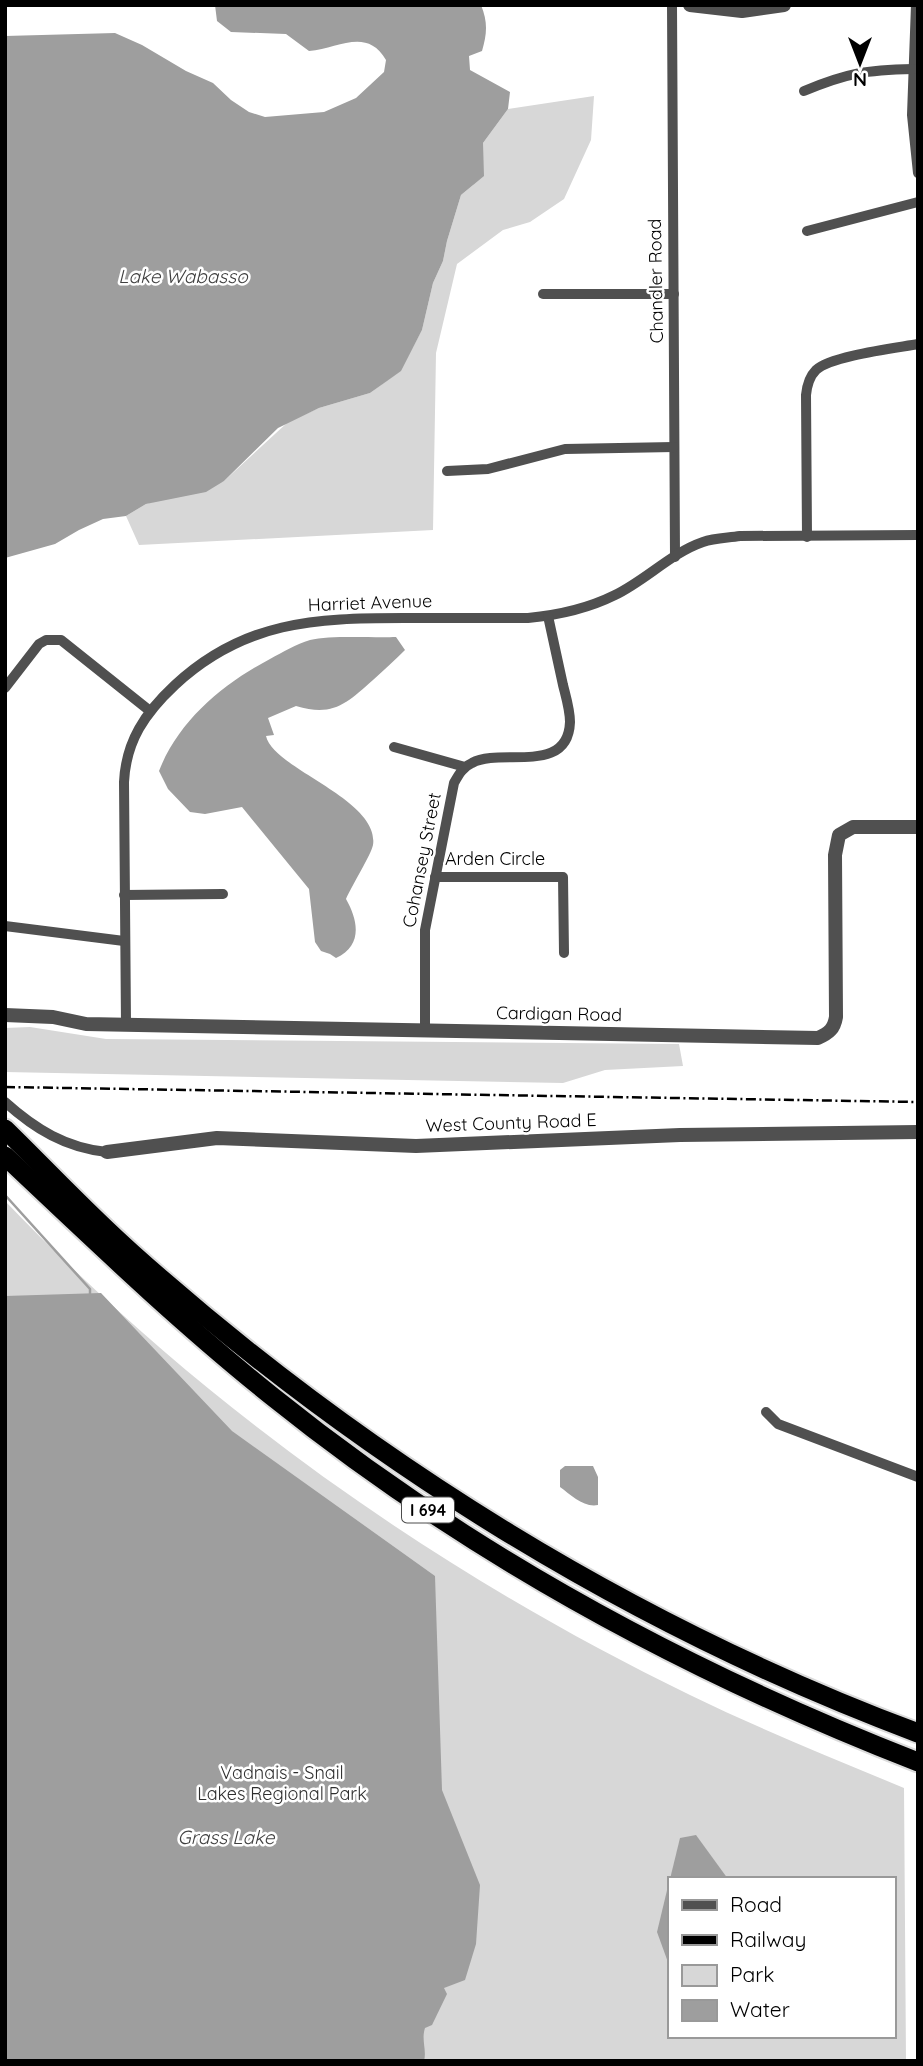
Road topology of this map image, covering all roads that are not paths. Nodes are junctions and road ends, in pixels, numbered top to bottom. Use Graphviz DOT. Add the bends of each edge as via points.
graph roads {
  1 [pos="672,5"];
  2 [pos="690,5"];
  3 [pos="784,5"];
  4 [pos="916,5"];
  5 [pos="914,61"];
  6 [pos="804,91"];
  7 [pos="918,173"];
  8 [pos="918,202"];
  9 [pos="807,231"];
  10 [pos="543,294"];
  11 [pos="674,294"];
  12 [pos="918,344"];
  13 [pos="674,447"];
  14 [pos="447,471"];
  15 [pos="918,536"];
  16 [pos="807,537"];
  17 [pos="675,557"];
  18 [pos="548,616"];
  19 [pos="5,688"];
  20 [pos="150,710"];
  21 [pos="394,747"];
  22 [pos="466,766"];
  23 [pos="918,827"];
  24 [pos="435,877"];
  25 [pos="223,894"];
  26 [pos="124,895"];
  27 [pos="5,926"];
  28 [pos="124,941"];
  29 [pos="564,953"];
  30 [pos="5,1015"];
  31 [pos="126,1024"];
  32 [pos="425,1030"];
  33 [pos="5,1102"];
  34 [pos="5,1129"];
  35 [pos="918,1132"];
  36 [pos="107,1152"];
  37 [pos="5,1156"];
  38 [pos="766,1412"];
  39 [pos="918,1477"];
  40 [pos="918,1733"];
  41 [pos="918,1762"];
  1 -- 11 [label="street, Chandler Road"];
  2 -- 3 [label="street" via="742,11"];
  4 -- 5 [label="street"];
  5 -- 6 [label="street" via="856,72"];
  5 -- 7 [label="street" via="912,115"];
  8 -- 9 [label="street"];
  10 -- 11 [label="street"];
  11 -- 13 [label="street, Chandler Road"];
  12 -- 16 [label="street" via="830,362 810,378 806,395"];
  13 -- 14 [label="street" via="565,449 488,469"];
  13 -- 17 [label="street, Chandler Road"];
  15 -- 16 [label="street, Harriet Avenue"];
  16 -- 17 [label="street, Harriet Avenue" via="720,538"];
  17 -- 18 [label="street, Harriet Avenue" via="617,594 579,610"];
  18 -- 20 [label="street, Harriet Avenue" via="339,618 290,625 223,651 182,679"];
  18 -- 22 [label="street" via="569,713 565,739 544,756 479,759"];
  19 -- 20 [label="street" via="39,644 61,640"];
  20 -- 26 [label="street, Harriet Avenue" via="134,736 125,766"];
  21 -- 22 [label="street"];
  22 -- 24 [label="street, Cohansey Street" via="454,783"];
  23 -- 32 [label="street, Cardigan Road" via="853,827 839,835 835,855 836,1017 829,1034 818,1038"];
  24 -- 29 [label="street, Arden Circle" via="564,877"];
  24 -- 32 [label="street, Cohansey Street" via="425,930"];
  25 -- 26 [label="street"];
  26 -- 28 [label="street, Harriet Avenue"];
  27 -- 28 [label="street"];
  28 -- 31 [label="street, Harriet Avenue"];
  30 -- 31 [label="street, Cardigan Road"];
  31 -- 32 [label="street, Cardigan Road"];
  33 -- 36 [label="street" via="56,1138"];
  34 -- 40 [label="highway, I 694" via="113,1236 188,1302 311,1399 433,1485 556,1561 678,1627 830,1698"];
  35 -- 36 [label="street, West County Road E" via="680,1135 416,1146 216,1138"];
  37 -- 41 [label="highway, I 694" via="218,1353 334,1444 458,1530 588,1609 690,1662 794,1712"];
  38 -- 39 [label="street" via="778,1424"];
}
